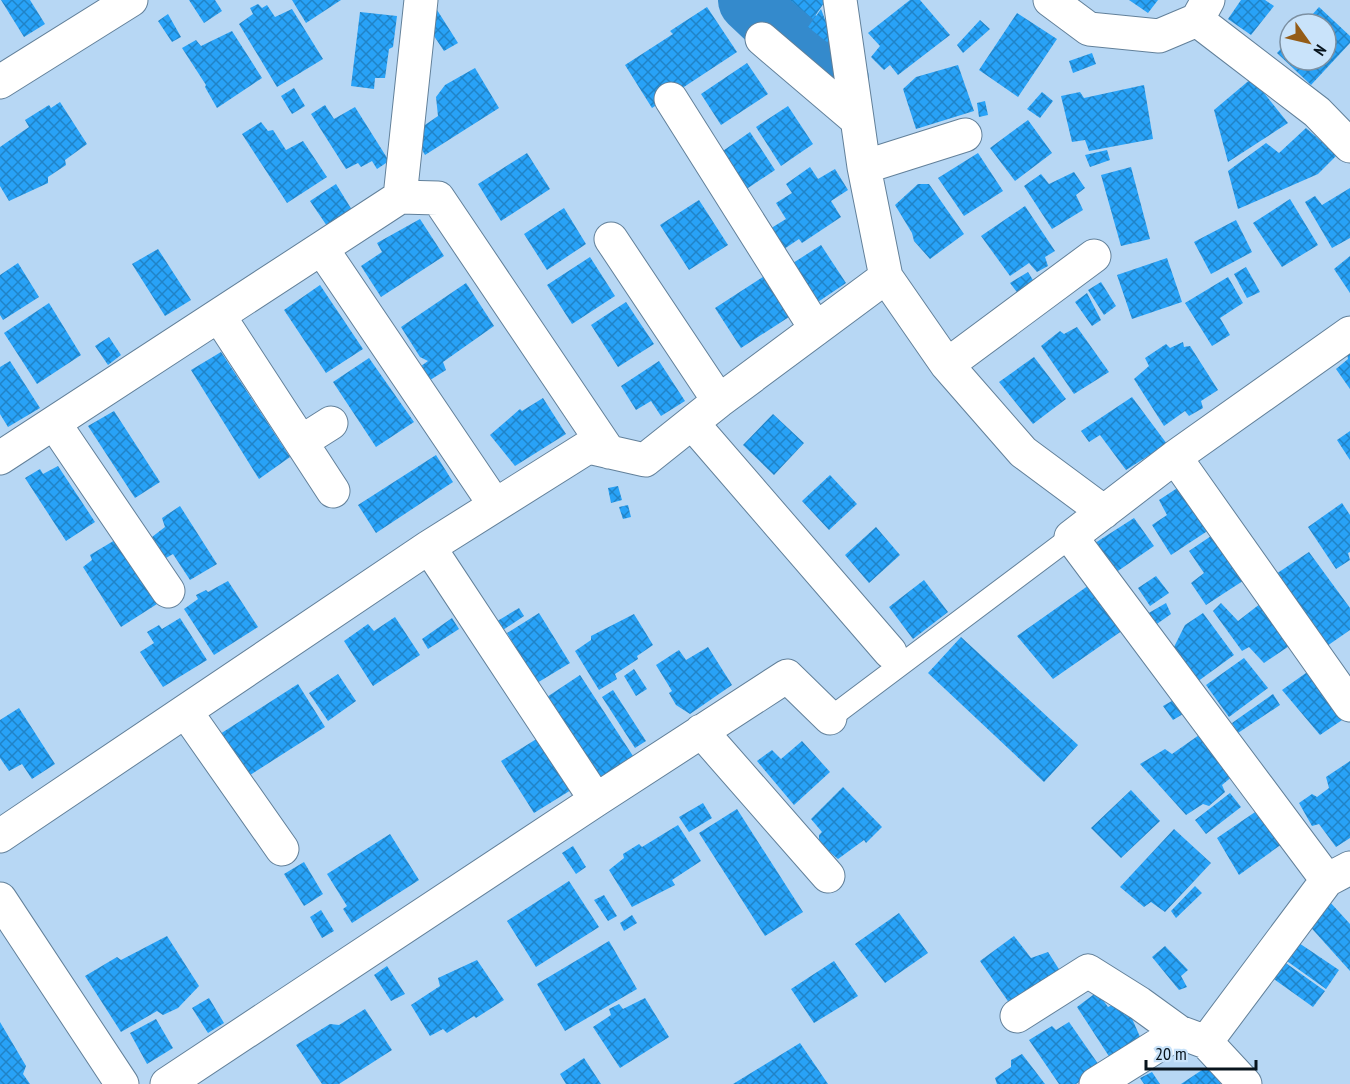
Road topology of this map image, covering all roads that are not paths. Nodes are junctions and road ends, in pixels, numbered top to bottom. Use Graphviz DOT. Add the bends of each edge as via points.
graph roads {
  1 [pos="131,0"];
  2 [pos="421,0"];
  3 [pos="840,0"];
  4 [pos="1050,0"];
  5 [pos="1203,10"];
  6 [pos="762,39"];
  7 [pos="0,82"];
  8 [pos="671,99"];
  9 [pos="857,120"];
  10 [pos="965,135"];
  11 [pos="1350,146"];
  12 [pos="864,167"];
  13 [pos="400,197"];
  14 [pos="611,239"];
  15 [pos="322,249"];
  16 [pos="1094,256"];
  17 [pos="886,278"];
  18 [pos="219,316"];
  19 [pos="816,329"];
  20 [pos="1350,333"];
  21 [pos="947,365"];
  22 [pos="718,401"];
  23 [pos="54,423"];
  24 [pos="331,423"];
  25 [pos="692,423"];
  26 [pos="301,442"];
  27 [pos="609,452"];
  28 [pos="1175,457"];
  29 [pos="0,458"];
  30 [pos="333,491"];
  31 [pos="495,506"];
  32 [pos="1104,512"];
  33 [pos="1071,537"];
  34 [pos="429,547"];
  35 [pos="168,591"];
  36 [pos="890,652"];
  37 [pos="1350,705"];
  38 [pos="186,712"];
  39 [pos="830,718"];
  40 [pos="701,731"];
  41 [pos="596,800"];
  42 [pos="0,836"];
  43 [pos="282,849"];
  44 [pos="1339,874"];
  45 [pos="828,876"];
  46 [pos="0,899"];
  47 [pos="1017,1016"];
  48 [pos="1192,1037"];
  49 [pos="122,1084"];
  50 [pos="167,1084"];
  51 [pos="1096,1084"];
  52 [pos="1245,1084"];
  1 -- 7 [label="street"];
  2 -- 13 [label="street"];
  3 -- 9 [label="street"];
  4 -- 5 [label="street" via="1089,28 1159,36"];
  5 -- 11 [label="street"];
  6 -- 9 [label="street"];
  8 -- 19 [label="street"];
  9 -- 12 [label="street"];
  10 -- 12 [label="street"];
  12 -- 17 [label="street"];
  13 -- 15 [label="street"];
  13 -- 27 [label="street" via="438,198"];
  14 -- 22 [label="street"];
  15 -- 18 [label="street"];
  15 -- 31 [label="street"];
  16 -- 21 [label="street"];
  17 -- 19 [label="street"];
  17 -- 21 [label="street"];
  18 -- 23 [label="street"];
  18 -- 26 [label="street"];
  19 -- 22 [label="street"];
  20 -- 28 [label="street"];
  21 -- 32 [label="street" via="1023,452"];
  22 -- 25 [label="street"];
  23 -- 29 [label="street"];
  23 -- 35 [label="street"];
  24 -- 26 [label="street"];
  25 -- 27 [label="street" via="645,460"];
  25 -- 36 [label="street"];
  26 -- 30 [label="street"];
  27 -- 31 [label="street" via="588,447"];
  28 -- 32 [label="street"];
  28 -- 37 [label="street"];
  31 -- 34 [label="street"];
  32 -- 33 [label="street"];
  33 -- 39 [label="lane"];
  33 -- 44 [label="street"];
  34 -- 38 [label="street"];
  34 -- 41 [label="street"];
  38 -- 42 [label="street"];
  38 -- 43 [label="street"];
  39 -- 40 [label="street" via="787,676"];
  40 -- 41 [label="street"];
  40 -- 45 [label="street"];
  41 -- 50 [label="street"];
  44 -- 48 [label="street"];
  46 -- 49 [label="street"];
  47 -- 48 [label="street" via="1088,971"];
  48 -- 51 [label="street"];
  48 -- 52 [label="street"];
}
